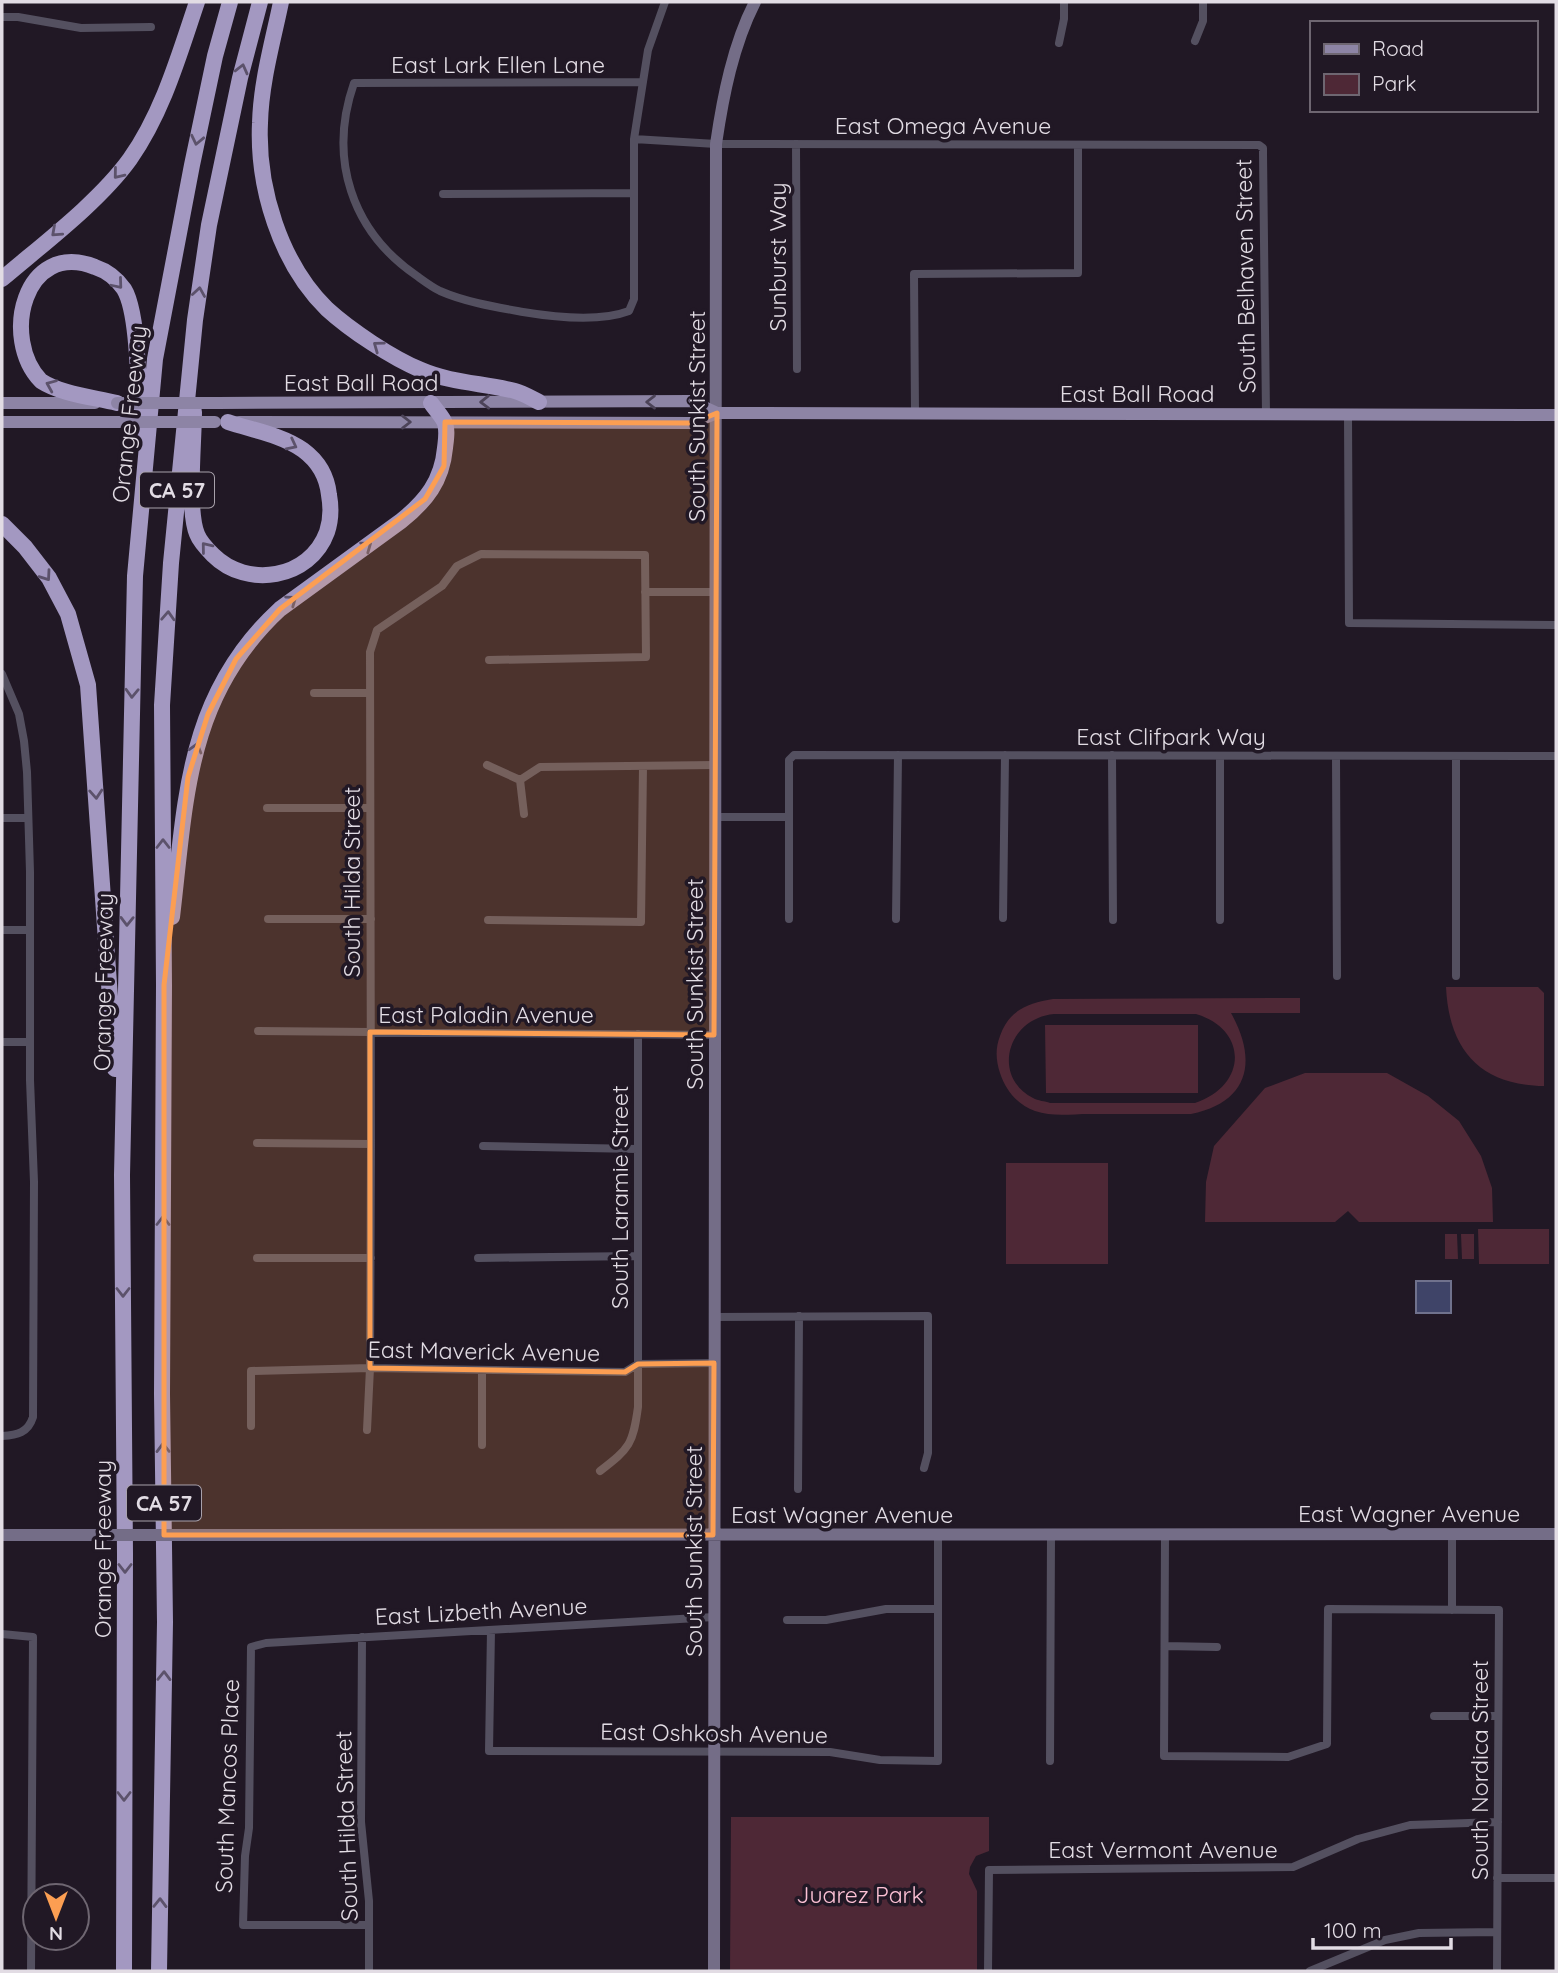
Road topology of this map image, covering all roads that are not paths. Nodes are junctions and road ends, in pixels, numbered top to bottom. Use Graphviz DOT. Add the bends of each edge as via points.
graph roads {
  1 [pos="197,2"];
  2 [pos="230,2"];
  3 [pos="260,2"];
  4 [pos="281,2"];
  5 [pos="665,2"];
  6 [pos="755,2"];
  7 [pos="1064,2"];
  8 [pos="1203,2"];
  9 [pos="2,17"];
  10 [pos="151,27"];
  11 [pos="1195,41"];
  12 [pos="1059,43"];
  13 [pos="643,82"];
  14 [pos="634,139"];
  15 [pos="716,144"];
  16 [pos="796,144"];
  17 [pos="1078,145"];
  18 [pos="1253,145"];
  19 [pos="634,193"];
  20 [pos="443,194"];
  21 [pos="2,279"];
  22 [pos="195,320"];
  23 [pos="797,369"];
  24 [pos="539,402"];
  25 [pos="2,403"];
  26 [pos="117,403"];
  27 [pos="430,403"];
  28 [pos="717,413"];
  29 [pos="915,413"];
  30 [pos="1266,414"];
  31 [pos="1348,415"];
  32 [pos="1556,415"];
  33 [pos="2,422"];
  34 [pos="222,422"];
  35 [pos="445,422"];
  36 [pos="2,524"];
  37 [pos="135,576"];
  38 [pos="645,592"];
  39 [pos="716,592"];
  40 [pos="1556,625"];
  41 [pos="489,660"];
  42 [pos="2,674"];
  43 [pos="314,693"];
  44 [pos="370,693"];
  45 [pos="898,755"];
  46 [pos="1005,755"];
  47 [pos="1112,755"];
  48 [pos="1220,756"];
  49 [pos="1336,756"];
  50 [pos="1456,756"];
  51 [pos="1556,756"];
  52 [pos="487,765"];
  53 [pos="715,765"];
  54 [pos="643,767"];
  55 [pos="520,780"];
  56 [pos="267,808"];
  57 [pos="370,808"];
  58 [pos="524,814"];
  59 [pos="715,817"];
  60 [pos="788,817"];
  61 [pos="2,818"];
  62 [pos="28,818"];
  63 [pos="1003,918"];
  64 [pos="268,919"];
  65 [pos="371,919"];
  66 [pos="789,919"];
  67 [pos="897,919"];
  68 [pos="1113,919"];
  69 [pos="488,920"];
  70 [pos="1220,920"];
  71 [pos="2,930"];
  72 [pos="30,930"];
  73 [pos="1336,976"];
  74 [pos="1456,976"];
  75 [pos="164,985"];
  76 [pos="258,1031"];
  77 [pos="370,1032"];
  78 [pos="638,1034"];
  79 [pos="715,1035"];
  80 [pos="2,1042"];
  81 [pos="30,1042"];
  82 [pos="257,1143"];
  83 [pos="371,1144"];
  84 [pos="483,1146"];
  85 [pos="638,1149"];
  86 [pos="122,1175"];
  87 [pos="638,1256"];
  88 [pos="257,1258"];
  89 [pos="371,1258"];
  90 [pos="478,1258"];
  91 [pos="714,1317"];
  92 [pos="799,1317"];
  93 [pos="714,1363"];
  94 [pos="638,1364"];
  95 [pos="370,1368"];
  96 [pos="482,1370"];
  97 [pos="251,1426"];
  98 [pos="367,1430"];
  99 [pos="2,1436"];
  100 [pos="482,1445"];
  101 [pos="924,1468"];
  102 [pos="600,1471"];
  103 [pos="797,1489"];
  104 [pos="1451,1534"];
  105 [pos="1556,1534"];
  106 [pos="2,1535"];
  107 [pos="713,1535"];
  108 [pos="939,1535"];
  109 [pos="1051,1535"];
  110 [pos="1165,1535"];
  111 [pos="938,1609"];
  112 [pos="1451,1610"];
  113 [pos="714,1617"];
  114 [pos="787,1620"];
  115 [pos="491,1630"];
  116 [pos="2,1634"];
  117 [pos="362,1637"];
  118 [pos="1164,1646"];
  119 [pos="251,1647"];
  120 [pos="1217,1647"];
  121 [pos="1434,1716"];
  122 [pos="1498,1716"];
  123 [pos="714,1751"];
  124 [pos="1050,1761"];
  125 [pos="1498,1822"];
  126 [pos="1497,1878"];
  127 [pos="1556,1878"];
  128 [pos="369,1925"];
  129 [pos="1497,1932"];
  130 [pos="31,1971"];
  131 [pos="124,1971"];
  132 [pos="159,1971"];
  133 [pos="369,1971"];
  134 [pos="714,1971"];
  135 [pos="988,1971"];
  136 [pos="1310,1971"];
  137 [pos="1497,1971"];
  1 -- 21 [label="highway, one-way" via="163,100 131,157 111,183"];
  2 -- 37 [label="highway, Orange Freeway / CA 57, one-way" via="191,165 155,359"];
  22 -- 3 [label="highway, CA 57, one-way" via="212,212"];
  24 -- 4 [label="highway, one-way" via="516,391 421,371 386,353 337,316 308,285 278,229 260,167 260,122"];
  5 -- 13 [label="street" via="648,50"];
  6 -- 15 [label="street, South Sunkist Street" via="728,81"];
  7 -- 12 [label="street"];
  8 -- 11 [label="street"];
  9 -- 10 [label="street" via="81,28"];
  13 -- 14 [label="street"];
  13 -- 19 [label="street, East Lark Ellen Lane" via="354,83 345,108 342,143 345,175 355,204 374,236 400,265 438,290 546,316 616,316 629,311 634,299"];
  14 -- 15 [label="street, East Omega Avenue"];
  14 -- 19 [label="street"];
  15 -- 16 [label="street, East Omega Avenue"];
  15 -- 28 [label="street, South Sunkist Street"];
  16 -- 17 [label="street, East Omega Avenue"];
  16 -- 23 [label="street, Sunburst Way"];
  17 -- 18 [label="street, East Omega Avenue"];
  17 -- 29 [label="street" via="1078,273 914,274"];
  18 -- 30 [label="street, South Belhaven Street" via="1263,148"];
  19 -- 20 [label="street"];
  34 -- 22 [label="highway, one-way" via="284,440 314,459 323,471 330,504 327,533 313,555 285,572 258,576 230,569 197,534 192,515"];
  75 -- 22 [label="highway, CA 57, one-way" via="163,705 171,563"];
  24 -- 27 [label="main road, East Ball Road, one-way"];
  28 -- 24 [label="main road, East Ball Road, one-way" via="691,401"];
  25 -- 26 [label="main road, East Ball Road"];
  26 -- 27 [label="main road, East Ball Road, bridge"];
  26 -- 37 [label="highway, one-way" via="52,387 31,373 18,354 11,332 17,297 24,285 44,270 68,262 89,264 109,274 129,300 139,387"];
  27 -- 35 [label="highway"];
  28 -- 29 [label="main road, East Ball Road"];
  28 -- 35 [label="main road, East Ball Road" via="693,423"];
  28 -- 39 [label="street, South Sunkist Street"];
  29 -- 30 [label="main road, East Ball Road"];
  30 -- 31 [label="main road, East Ball Road"];
  31 -- 32 [label="main road, East Ball Road"];
  31 -- 40 [label="street" via="1349,623"];
  33 -- 34 [label="main road, East Ball Road, bridge"];
  34 -- 35 [label="main road, East Ball Road, one-way"];
  75 -- 35 [label="highway, one-way" via="188,777 220,687 236,659 280,609 401,522 425,499 444,466"];
  36 -- 86 [label="highway, one-way" via="49,578 68,614 88,685"];
  37 -- 86 [label="highway, Orange Freeway / CA 57, one-way"];
  38 -- 39 [label="street"];
  38 -- 41 [label="street" via="646,657"];
  38 -- 44 [label="street, South Hilda Street" via="645,555 481,554 457,566 442,586 377,630 370,652"];
  39 -- 53 [label="street, South Sunkist Street"];
  42 -- 62 [label="street" via="24,741"];
  43 -- 44 [label="street"];
  44 -- 57 [label="street, South Hilda Street"];
  45 -- 46 [label="street, East Clifpark Way"];
  45 -- 60 [label="street, East Clifpark Way" via="794,755 789,760"];
  45 -- 67 [label="street"];
  46 -- 47 [label="street, East Clifpark Way"];
  46 -- 63 [label="street"];
  47 -- 48 [label="street, East Clifpark Way"];
  47 -- 68 [label="street"];
  48 -- 49 [label="street, East Clifpark Way"];
  48 -- 70 [label="street"];
  49 -- 50 [label="street, East Clifpark Way"];
  49 -- 73 [label="street"];
  50 -- 51 [label="street, East Clifpark Way"];
  50 -- 74 [label="street"];
  52 -- 55 [label="street"];
  53 -- 54 [label="street"];
  53 -- 59 [label="street, South Sunkist Street"];
  54 -- 55 [label="street" via="540,767"];
  54 -- 69 [label="street" via="641,922"];
  55 -- 58 [label="street"];
  56 -- 57 [label="street"];
  57 -- 65 [label="street, South Hilda Street"];
  59 -- 60 [label="street"];
  59 -- 79 [label="street, South Sunkist Street"];
  60 -- 66 [label="street"];
  61 -- 62 [label="street"];
  62 -- 72 [label="street"];
  64 -- 65 [label="street"];
  65 -- 77 [label="street, South Hilda Street"];
  71 -- 72 [label="street"];
  72 -- 81 [label="street"];
  132 -- 75 [label="highway, CA 57, one-way" via="165,1622"];
  76 -- 77 [label="street, East Paladin Avenue"];
  77 -- 78 [label="street, East Paladin Avenue"];
  77 -- 83 [label="street, South Hilda Street"];
  78 -- 79 [label="street, East Paladin Avenue"];
  78 -- 85 [label="street, South Laramie Street"];
  79 -- 91 [label="street, South Sunkist Street"];
  80 -- 81 [label="street"];
  81 -- 99 [label="street" via="34,1413 28,1429"];
  82 -- 83 [label="street"];
  83 -- 89 [label="street, South Hilda Street"];
  84 -- 85 [label="street"];
  85 -- 87 [label="street, South Laramie Street"];
  86 -- 131 [label="highway, Orange Freeway / CA 57, one-way"];
  87 -- 90 [label="street"];
  87 -- 94 [label="street, South Laramie Street"];
  88 -- 89 [label="street"];
  89 -- 95 [label="street, South Hilda Street"];
  91 -- 92 [label="street"];
  91 -- 93 [label="street, South Sunkist Street"];
  92 -- 101 [label="street" via="928,1316 928,1453"];
  92 -- 103 [label="street"];
  93 -- 94 [label="street, East Maverick Avenue"];
  93 -- 107 [label="street, South Sunkist Street"];
  94 -- 96 [label="street, East Maverick Avenue" via="625,1372"];
  94 -- 102 [label="street, South Laramie Street" via="634,1438"];
  95 -- 96 [label="street, East Maverick Avenue"];
  95 -- 97 [label="street, East Maverick Avenue" via="251,1371"];
  95 -- 98 [label="street, South Hilda Street"];
  96 -- 100 [label="street"];
  104 -- 105 [label="street, East Wagner Avenue"];
  104 -- 110 [label="street, East Wagner Avenue"];
  104 -- 112 [label="street"];
  106 -- 107 [label="street, East Wagner Avenue, bridge"];
  107 -- 108 [label="street, East Wagner Avenue"];
  107 -- 113 [label="street, South Sunkist Street"];
  108 -- 109 [label="street, East Wagner Avenue"];
  108 -- 111 [label="street"];
  109 -- 110 [label="street, East Wagner Avenue"];
  109 -- 124 [label="street"];
  110 -- 118 [label="street"];
  111 -- 114 [label="street" via="886,1609 826,1620"];
  111 -- 123 [label="street, East Oshkosh Avenue" via="937,1761 880,1760 830,1752"];
  112 -- 118 [label="street" via="1328,1609 1327,1744 1288,1757 1164,1756"];
  112 -- 122 [label="street, South Nordica Street" via="1499,1610"];
  113 -- 115 [label="street, East Lizbeth Avenue"];
  113 -- 123 [label="street, South Sunkist Street"];
  115 -- 117 [label="street, East Lizbeth Avenue"];
  115 -- 123 [label="street, East Oshkosh Avenue" via="489,1751"];
  116 -- 130 [label="street" via="33,1637"];
  117 -- 119 [label="street, East Lizbeth Avenue"];
  117 -- 128 [label="street, South Hilda Street" via="361,1822"];
  118 -- 120 [label="street"];
  119 -- 128 [label="street, South Mancos Place" via="250,1805 243,1925"];
  121 -- 122 [label="street"];
  122 -- 125 [label="street, South Nordica Street"];
  123 -- 134 [label="street, South Sunkist Street"];
  125 -- 126 [label="street, South Nordica Street"];
  125 -- 135 [label="street, East Vermont Avenue" via="1410,1825 1359,1839 1293,1867 989,1870"];
  126 -- 127 [label="street"];
  126 -- 129 [label="street, South Nordica Street"];
  128 -- 133 [label="street, South Hilda Street"];
  129 -- 136 [label="street" via="1419,1933 1385,1940"];
  129 -- 137 [label="street, South Nordica Street"];
}
